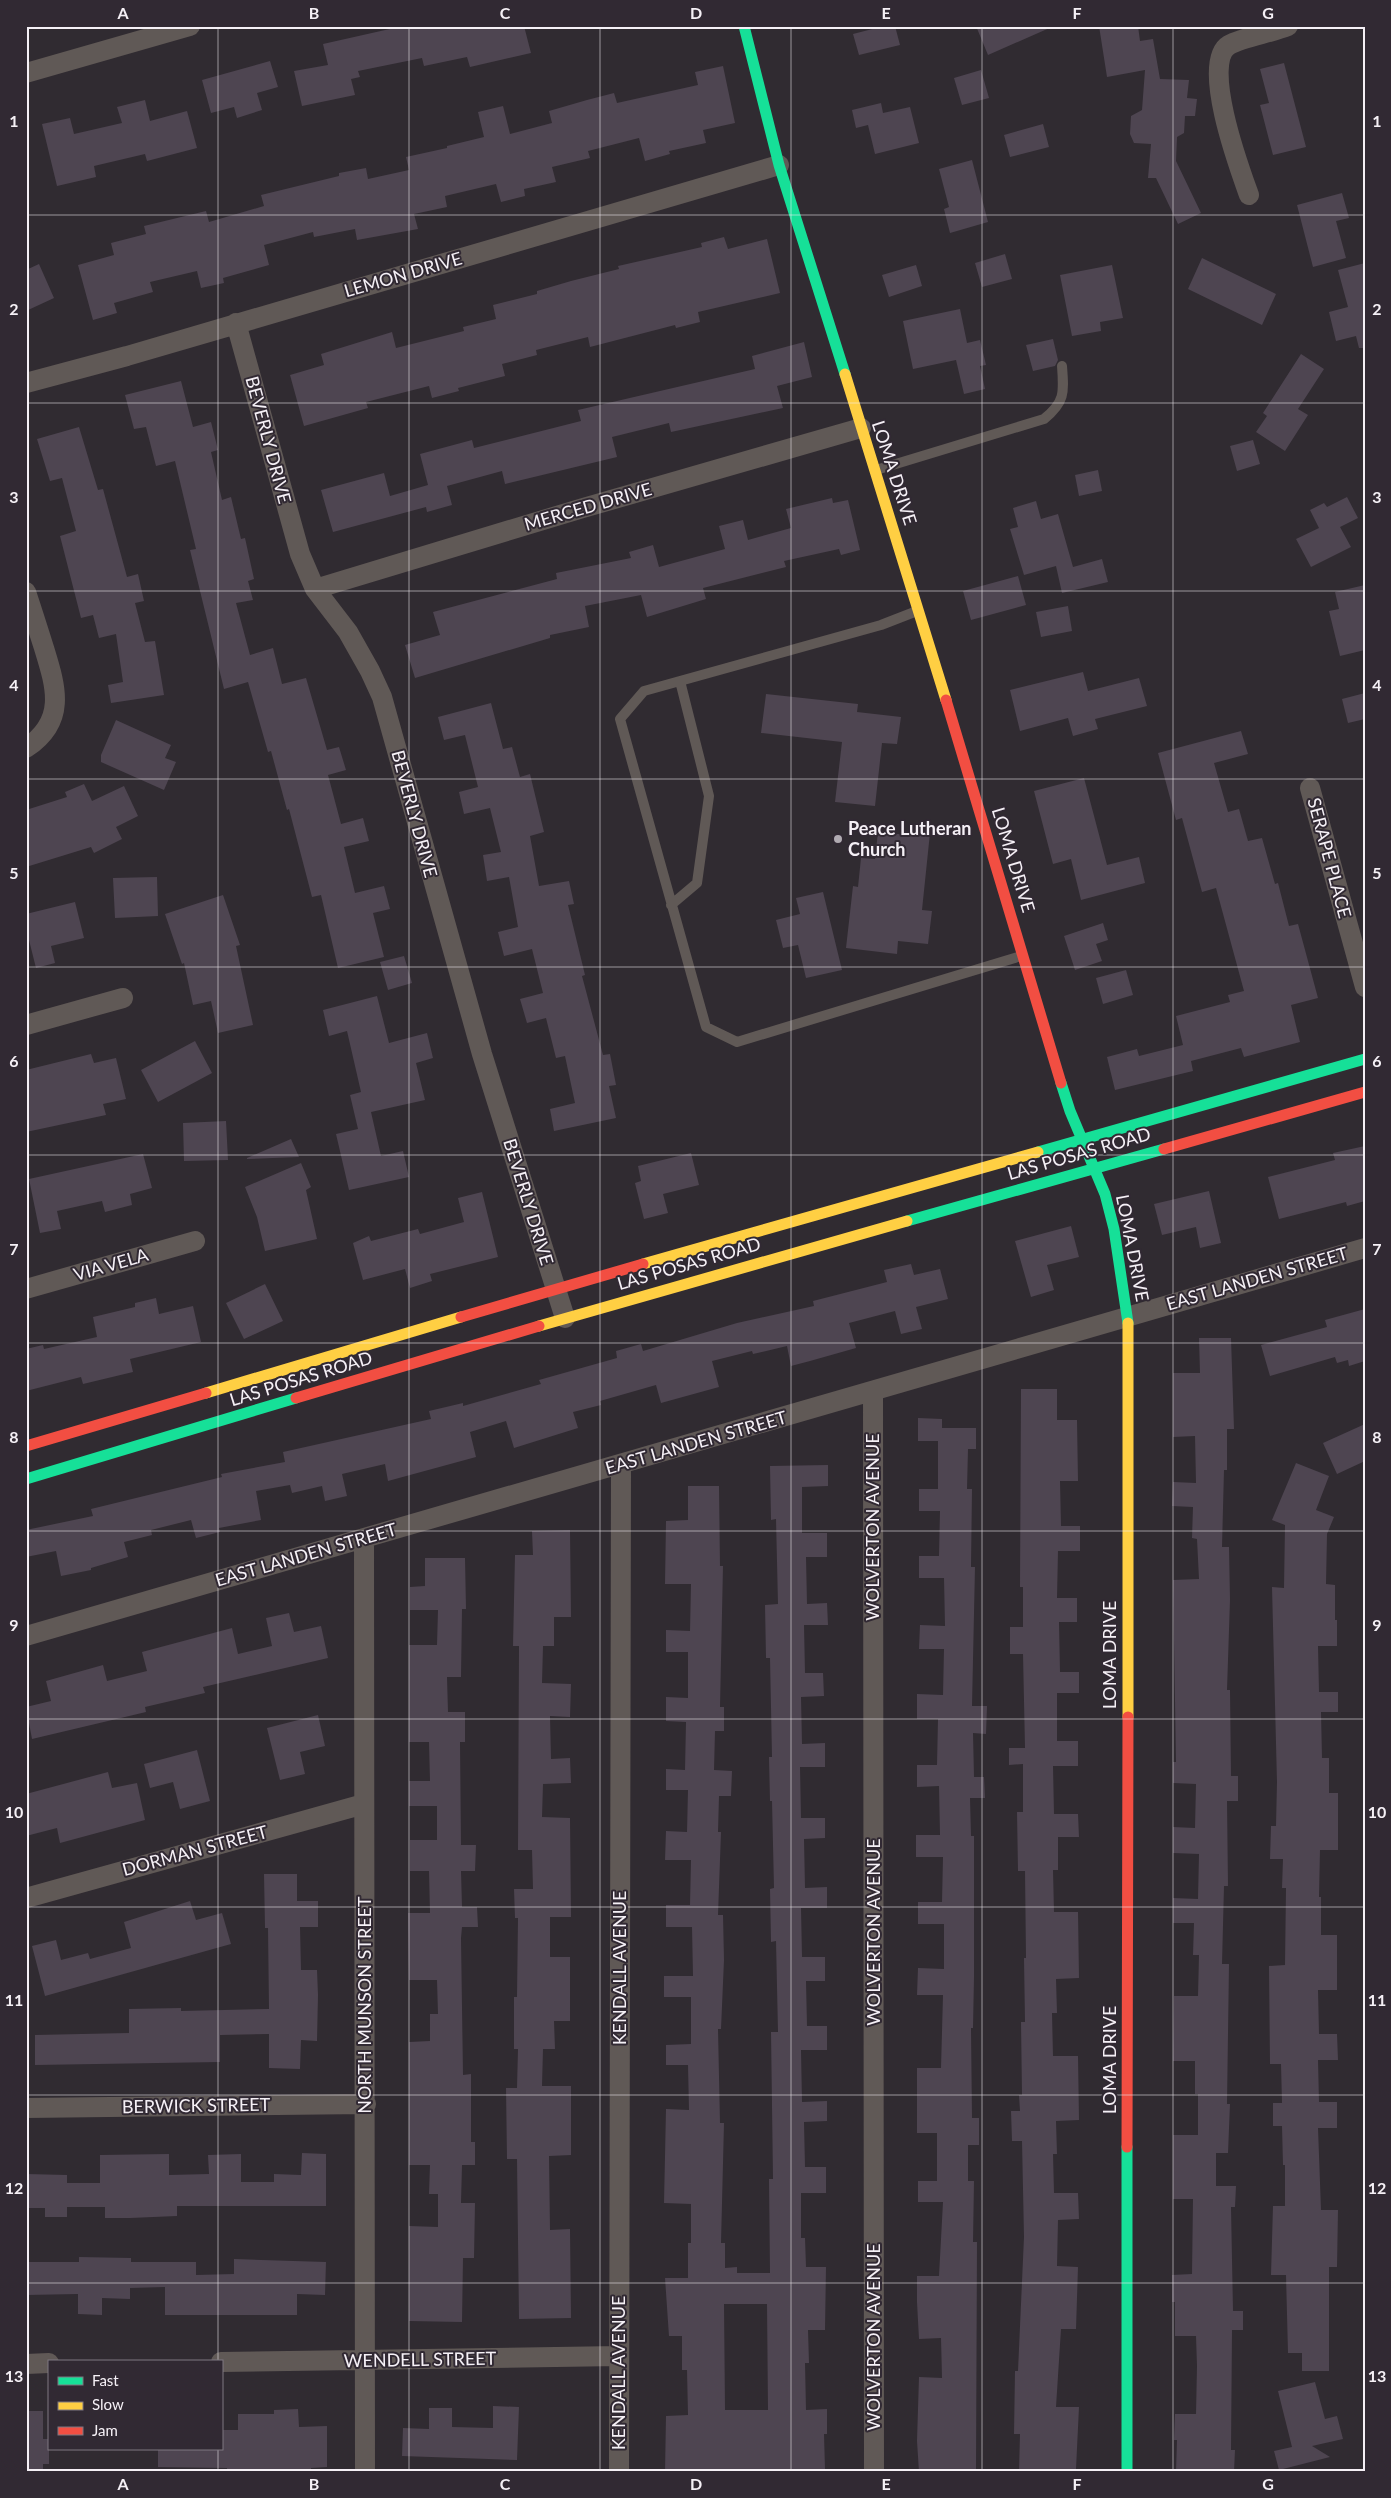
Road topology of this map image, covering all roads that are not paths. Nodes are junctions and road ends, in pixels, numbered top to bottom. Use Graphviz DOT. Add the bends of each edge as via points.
graph roads {
  1 [pos="190,26"];
  2 [pos="744,26"];
  3 [pos="1288,26"];
  4 [pos="150,32"];
  5 [pos="26,73"];
  6 [pos="779,165"];
  7 [pos="1249,195"];
  8 [pos="236,323"];
  9 [pos="1062,366"];
  10 [pos="26,382"];
  11 [pos="861,428"];
  12 [pos="875,470"];
  13 [pos="315,589"];
  14 [pos="26,592"];
  15 [pos="918,611"];
  16 [pos="680,681"];
  17 [pos="26,748"];
  18 [pos="1310,788"];
  19 [pos="672,905"];
  20 [pos="1024,955"];
  21 [pos="1365,987"];
  22 [pos="123,998"];
  23 [pos="26,1025"];
  24 [pos="1365,1059"];
  25 [pos="1365,1092"];
  26 [pos="1082,1139"];
  27 [pos="1094,1169"];
  28 [pos="195,1241"];
  29 [pos="1365,1248"];
  30 [pos="26,1289"];
  31 [pos="556,1289"];
  32 [pos="1128,1317"];
  33 [pos="565,1318"];
  34 [pos="873,1392"];
  35 [pos="26,1446"];
  36 [pos="621,1465"];
  37 [pos="26,1479"];
  38 [pos="364,1538"];
  39 [pos="26,1636"];
  40 [pos="364,1804"];
  41 [pos="26,1898"];
  42 [pos="366,2104"];
  43 [pos="26,2108"];
  44 [pos="619,2356"];
  45 [pos="222,2362"];
  46 [pos="365,2362"];
  47 [pos="26,2364"];
  48 [pos="48,2364"];
  49 [pos="366,2472"];
  50 [pos="620,2472"];
  51 [pos="874,2472"];
  52 [pos="1127,2472"];
  1 -- 4 [label="street"];
  2 -- 6 [label="main road, LOMA DRIVE"];
  3 -- 7 [label="street" via="1228,45 1220,55 1223,111"];
  4 -- 5 [label="street"];
  6 -- 8 [label="street, LEMON DRIVE"];
  6 -- 11 [label="main road, LOMA DRIVE"];
  8 -- 10 [label="street, LEMON DRIVE" via="119,359"];
  8 -- 13 [label="street, BEVERLY DRIVE" via="297,545"];
  9 -- 12 [label="lane" via="1063,388 1059,407 1044,419"];
  11 -- 12 [label="main road, LOMA DRIVE"];
  11 -- 13 [label="street, MERCED DRIVE"];
  12 -- 15 [label="main road, LOMA DRIVE"];
  13 -- 31 [label="street, BEVERLY DRIVE" via="348,632 382,696 482,1054"];
  14 -- 17 [label="street" via="57,696 54,715 45,732"];
  15 -- 16 [label="lane" via="881,625"];
  15 -- 20 [label="main road, LOMA DRIVE"];
  16 -- 19 [label="lane" via="709,796 697,883"];
  16 -- 19 [label="lane" via="644,691 620,719"];
  18 -- 21 [label="street, SERAPE PLACE"];
  19 -- 20 [label="lane" via="706,1027 737,1042"];
  20 -- 26 [label="main road, LOMA DRIVE" via="1070,1111"];
  22 -- 23 [label="street"];
  24 -- 26 [label="main road, LAS POSAS ROAD"];
  25 -- 27 [label="main road, LAS POSAS ROAD"];
  26 -- 27 [label="main road, LOMA DRIVE"];
  26 -- 31 [label="main road, LAS POSAS ROAD"];
  27 -- 32 [label="main road, LOMA DRIVE" via="1105,1194 1114,1229"];
  27 -- 33 [label="main road, LAS POSAS ROAD"];
  28 -- 30 [label="street, VIA VELA"];
  29 -- 32 [label="street, EAST LANDEN STREET"];
  31 -- 33 [label="street, BEVERLY DRIVE"];
  31 -- 35 [label="main road, LAS POSAS ROAD"];
  32 -- 34 [label="street, EAST LANDEN STREET"];
  32 -- 52 [label="main road, LOMA DRIVE"];
  33 -- 37 [label="main road, LAS POSAS ROAD"];
  34 -- 36 [label="street, EAST LANDEN STREET"];
  34 -- 51 [label="street, WOLVERTON AVENUE"];
  36 -- 38 [label="street, EAST LANDEN STREET"];
  36 -- 44 [label="street, KENDALL AVENUE"];
  38 -- 39 [label="street, EAST LANDEN STREET"];
  38 -- 40 [label="street, NORTH MUNSON STREET"];
  40 -- 41 [label="street, DORMAN STREET"];
  40 -- 42 [label="street, NORTH MUNSON STREET"];
  42 -- 43 [label="street, BERWICK STREET"];
  42 -- 46 [label="street, NORTH MUNSON STREET"];
  44 -- 46 [label="street, WENDELL STREET"];
  44 -- 50 [label="street, KENDALL AVENUE"];
  45 -- 46 [label="street, WENDELL STREET"];
  46 -- 49 [label="street, NORTH MUNSON STREET"];
  47 -- 48 [label="street"];
}
